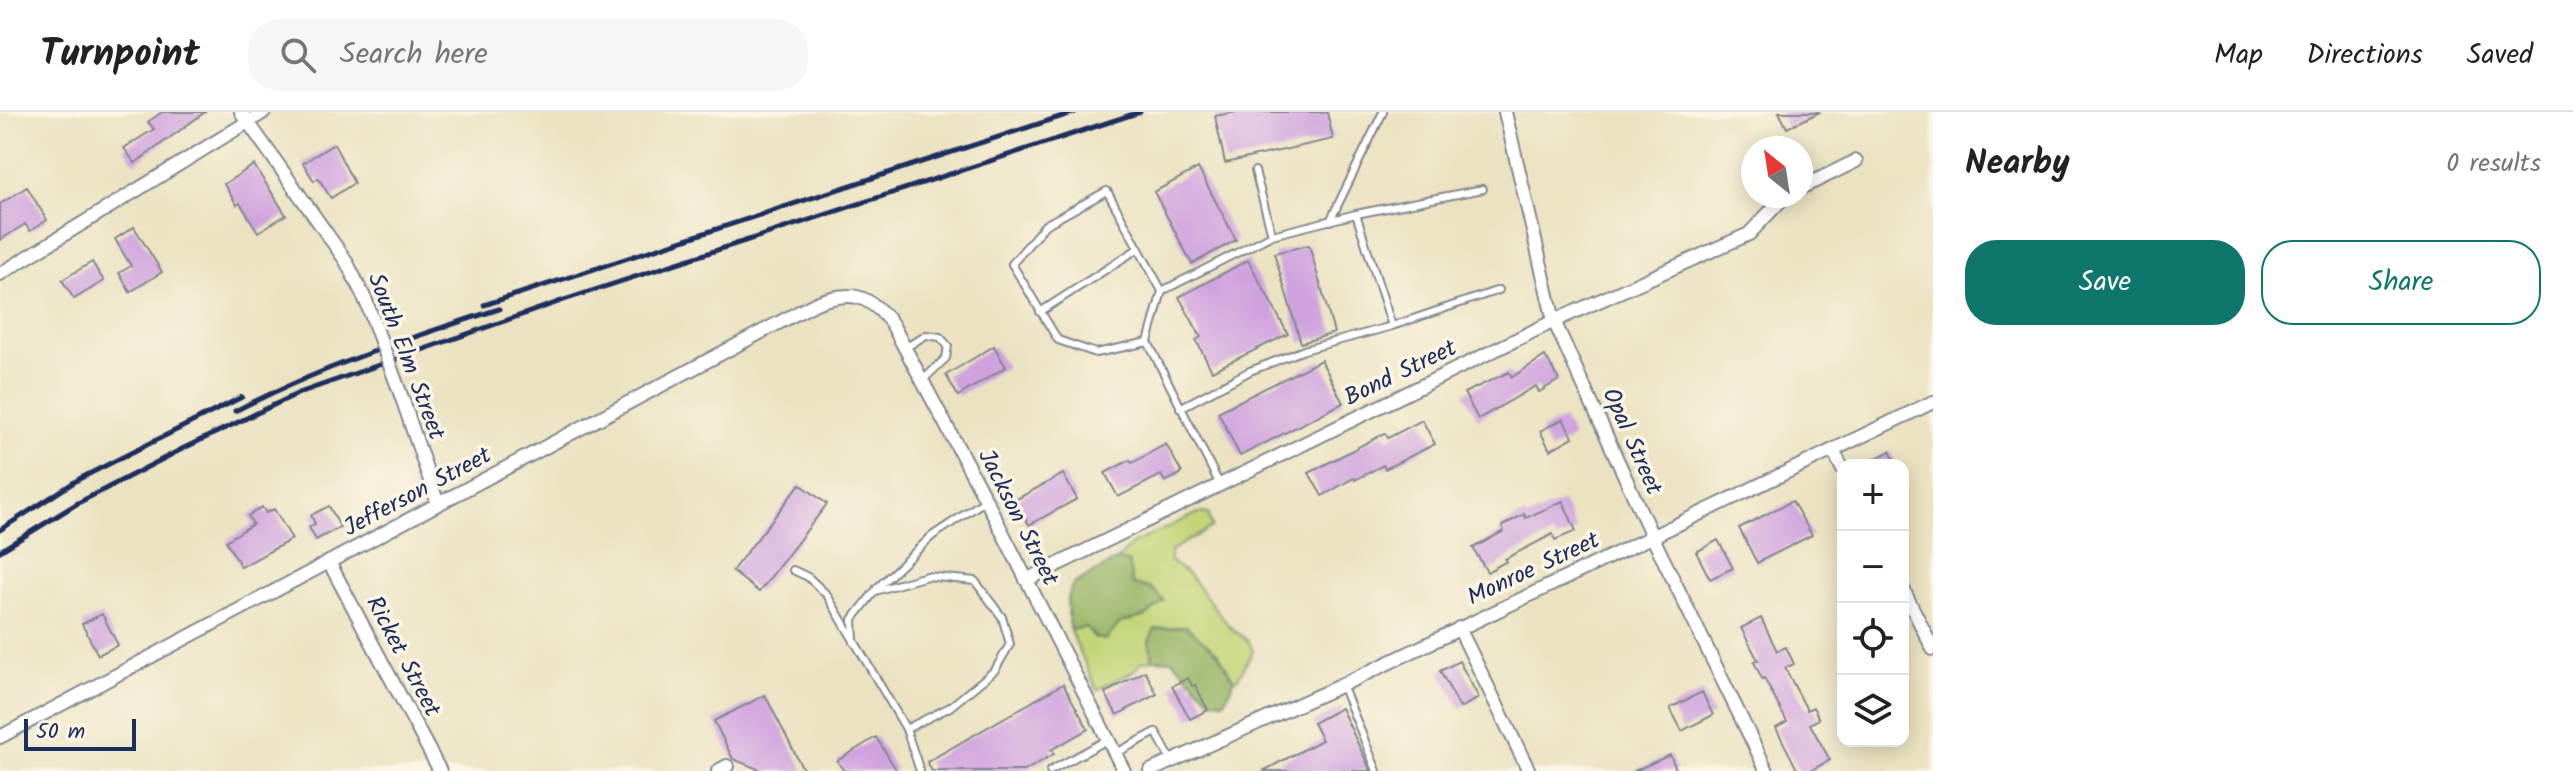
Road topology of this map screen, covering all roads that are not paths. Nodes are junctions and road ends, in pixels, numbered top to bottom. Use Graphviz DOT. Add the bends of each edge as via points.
graph roads {
  1 [pos="241,112"];
  2 [pos="264,112"];
  3 [pos="1383,112"];
  4 [pos="1505,112"];
  5 [pos="249,123"];
  6 [pos="1856,161"];
  7 [pos="1255,171"];
  8 [pos="1813,182"];
  9 [pos="1483,189"];
  10 [pos="1774,208"];
  11 [pos="1356,214"];
  12 [pos="1330,221"];
  13 [pos="1272,235"];
  14 [pos="1139,248"];
  15 [pos="0,274"];
  16 [pos="1499,290"];
  17 [pos="1162,291"];
  18 [pos="859,296"];
  19 [pos="1040,312"];
  20 [pos="1554,321"];
  21 [pos="1392,326"];
  22 [pos="1148,342"];
  23 [pos="905,348"];
  24 [pos="922,381"];
  25 [pos="1933,402"];
  26 [pos="1180,408"];
  27 [pos="1833,450"];
  28 [pos="1838,459"];
  29 [pos="1220,485"];
  30 [pos="986,500"];
  31 [pos="438,504"];
  32 [pos="1652,536"];
  33 [pos="329,562"];
  34 [pos="793,570"];
  35 [pos="1026,580"];
  36 [pos="875,591"];
  37 [pos="1909,601"];
  38 [pos="1459,628"];
  39 [pos="854,642"];
  40 [pos="1933,649"];
  41 [pos="1342,685"];
  42 [pos="906,729"];
  43 [pos="0,737"];
  44 [pos="1109,739"];
  45 [pos="1116,753"];
  46 [pos="1171,760"];
  47 [pos="440,771"];
  48 [pos="920,771"];
  49 [pos="1050,771"];
  50 [pos="1124,771"];
  51 [pos="1150,771"];
  52 [pos="1377,771"];
  53 [pos="1529,771"];
  54 [pos="1767,771"];
  1 -- 5 [label="street, South Elm Street"];
  2 -- 5 [label="street"];
  3 -- 12 [label="lane"];
  4 -- 20 [label="street, Opal Street"];
  5 -- 15 [label="street"];
  5 -- 31 [label="street, South Elm Street, bridge" via="346,261 366,301"];
  6 -- 8 [label="street"];
  7 -- 13 [label="lane"];
  9 -- 11 [label="lane"];
  10 -- 20 [label="street, Bond Street" via="1749,234"];
  11 -- 12 [label="lane"];
  11 -- 21 [label="lane"];
  12 -- 13 [label="lane"];
  13 -- 17 [label="lane"];
  14 -- 17 [label="lane"];
  14 -- 19 [label="lane"];
  14 -- 19 [label="lane" via="1107,191 1045,225 1012,264"];
  16 -- 21 [label="lane"];
  17 -- 22 [label="lane"];
  18 -- 23 [label="street, Jackson Street" via="879,307"];
  18 -- 31 [label="street, Jefferson Street" via="836,295 816,303"];
  19 -- 22 [label="lane" via="1058,340 1096,353"];
  20 -- 29 [label="street, Bond Street"];
  20 -- 32 [label="street, Opal Street"];
  21 -- 26 [label="lane" via="1304,350"];
  22 -- 26 [label="lane"];
  23 -- 24 [label="street, Jackson Street"];
  23 -- 24 [label="lane" via="926,335 940,337 948,346 946,358"];
  24 -- 30 [label="street, Jackson Street"];
  25 -- 27 [label="street, Monroe Street"];
  26 -- 29 [label="lane"];
  27 -- 28 [label="street"];
  27 -- 32 [label="street, Monroe Street"];
  29 -- 35 [label="street, Bond Street"];
  30 -- 35 [label="street, Jackson Street"];
  30 -- 36 [label="lane" via="932,536"];
  31 -- 33 [label="street, Jefferson Street"];
  32 -- 38 [label="street, Monroe Street"];
  32 -- 54 [label="street, Opal Street"];
  33 -- 43 [label="street, Jefferson Street"];
  33 -- 47 [label="street, Ricket Street"];
  34 -- 39 [label="lane" via="827,595"];
  35 -- 44 [label="street, Jackson Street"];
  36 -- 39 [label="lane" via="853,619"];
  36 -- 42 [label="lane" via="927,576 975,581 1002,617 1010,644 995,670 950,707"];
  37 -- 40 [label="street"];
  38 -- 41 [label="street, Monroe Street"];
  38 -- 53 [label="street"];
  39 -- 42 [label="lane"];
  41 -- 46 [label="street, Monroe Street"];
  41 -- 52 [label="lane"];
  42 -- 48 [label="lane"];
  44 -- 45 [label="street, Jackson Street"];
  44 -- 49 [label="lane"];
  45 -- 46 [label="lane" via="1156,732"];
  45 -- 50 [label="street, Jackson Street"];
  46 -- 51 [label="street, Monroe Street"];
}
